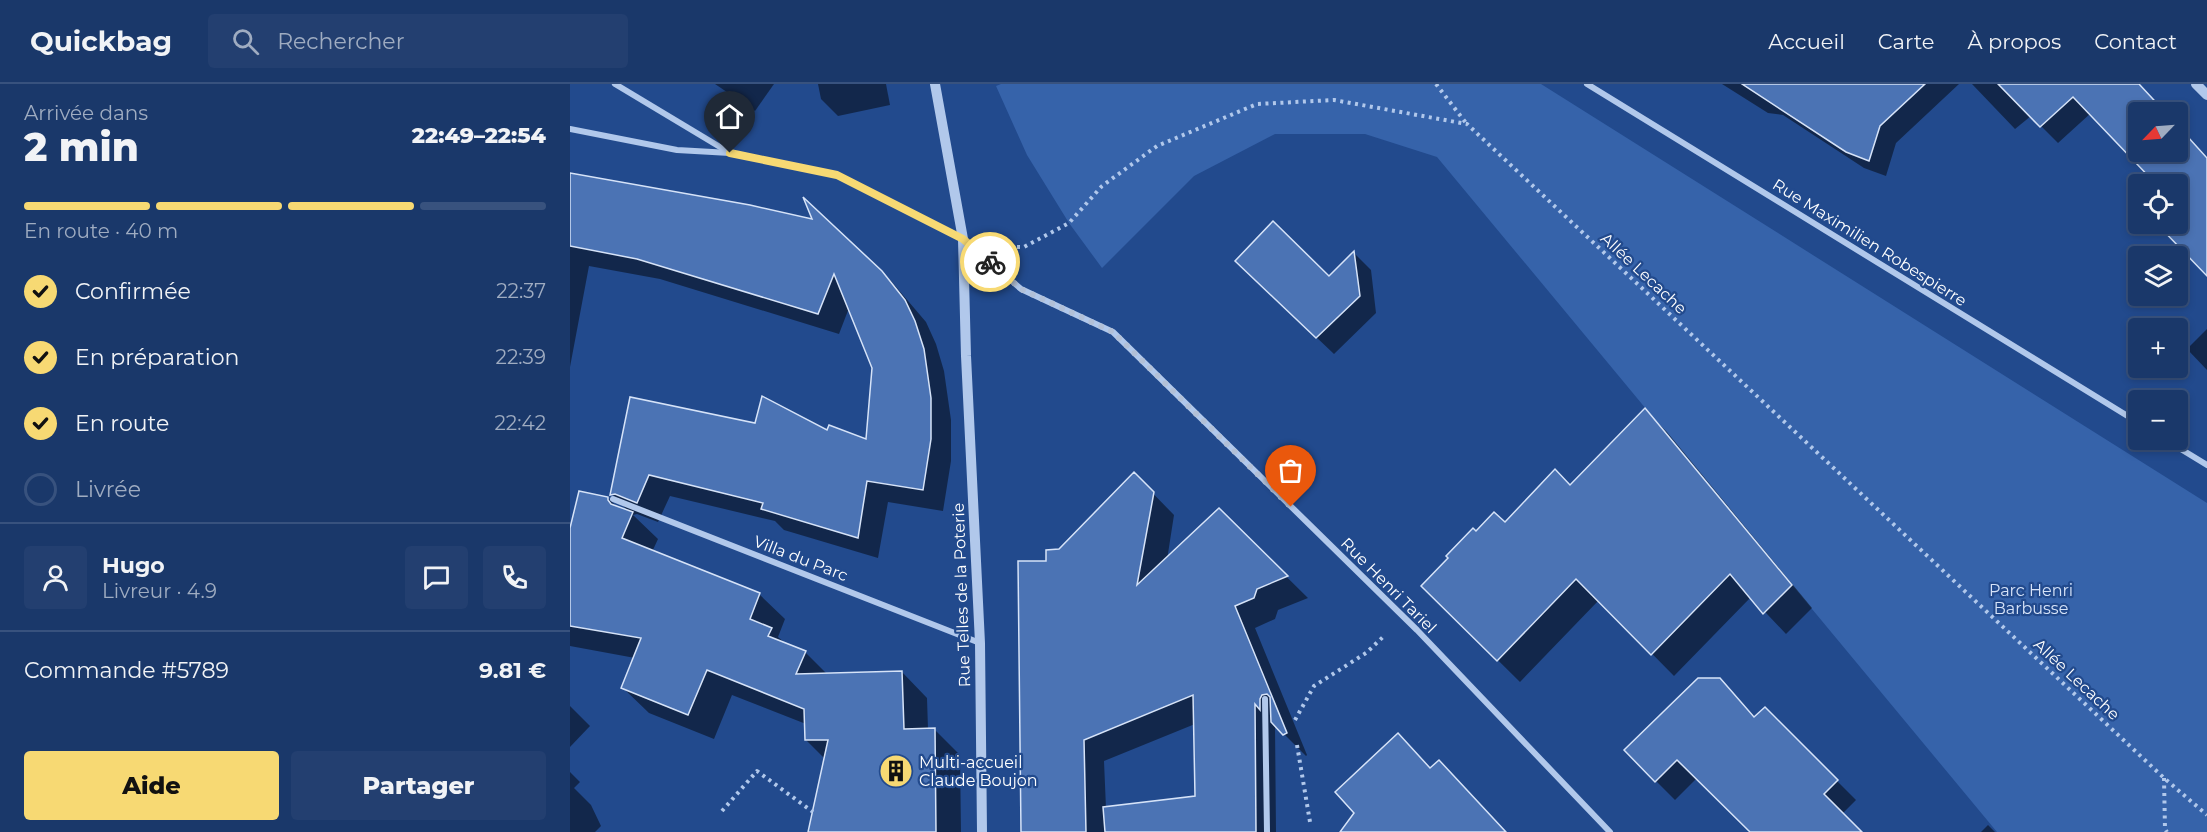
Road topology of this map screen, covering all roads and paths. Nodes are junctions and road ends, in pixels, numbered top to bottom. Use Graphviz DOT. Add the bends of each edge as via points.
graph roads {
  1 [pos="615,84"];
  2 [pos="935,84"];
  3 [pos="1436,84"];
  4 [pos="1587,84"];
  5 [pos="2196,84"];
  6 [pos="2207,95"];
  7 [pos="1467,124"];
  8 [pos="570,129"];
  9 [pos="730,153"];
  10 [pos="963,239"];
  11 [pos="2128,416"];
  12 [pos="2182,450"];
  13 [pos="2207,465"];
  14 [pos="613,499"];
  15 [pos="1404,618"];
  16 [pos="980,643"];
  17 [pos="1265,699"];
  18 [pos="1293,723"];
  19 [pos="1295,734"];
  20 [pos="2164,777"];
  21 [pos="722,810"];
  22 [pos="813,812"];
  23 [pos="2207,815"];
  24 [pos="1310,822"];
  25 [pos="982,832"];
  26 [pos="1267,832"];
  27 [pos="1610,832"];
  28 [pos="2167,832"];
  1 -- 9 [label="street"];
  2 -- 10 [label="street, Rue Telles de la Poterie"];
  3 -- 7 [label="path, Allée Lecache"];
  4 -- 11 [label="street, Rue Maximilien Robespierre"];
  5 -- 6 [label="street"];
  7 -- 10 [label="path" via="1335,100 1257,104 1157,146 1102,186 1069,223 1024,247"];
  7 -- 20 [label="path, Allée Lecache"];
  8 -- 9 [label="street" via="677,150"];
  9 -- 10 [label="street, Rue Henri Tariel" via="837,175"];
  10 -- 15 [label="street, Rue Henri Tariel" via="1021,289 1113,332"];
  10 -- 16 [label="street, Rue Telles de la Poterie"];
  12 -- 13 [label="street"];
  14 -- 16 [label="street, Villa du Parc"];
  15 -- 18 [label="path" via="1366,653 1314,686"];
  15 -- 27 [label="street, Rue Henri Tariel"];
  16 -- 25 [label="street, Rue Telles de la Poterie"];
  17 -- 26 [label="street"];
  19 -- 24 [label="path"];
  20 -- 23 [label="path, Allée Lecache"];
  20 -- 28 [label="path"];
  21 -- 22 [label="path" via="757,771"];
}
